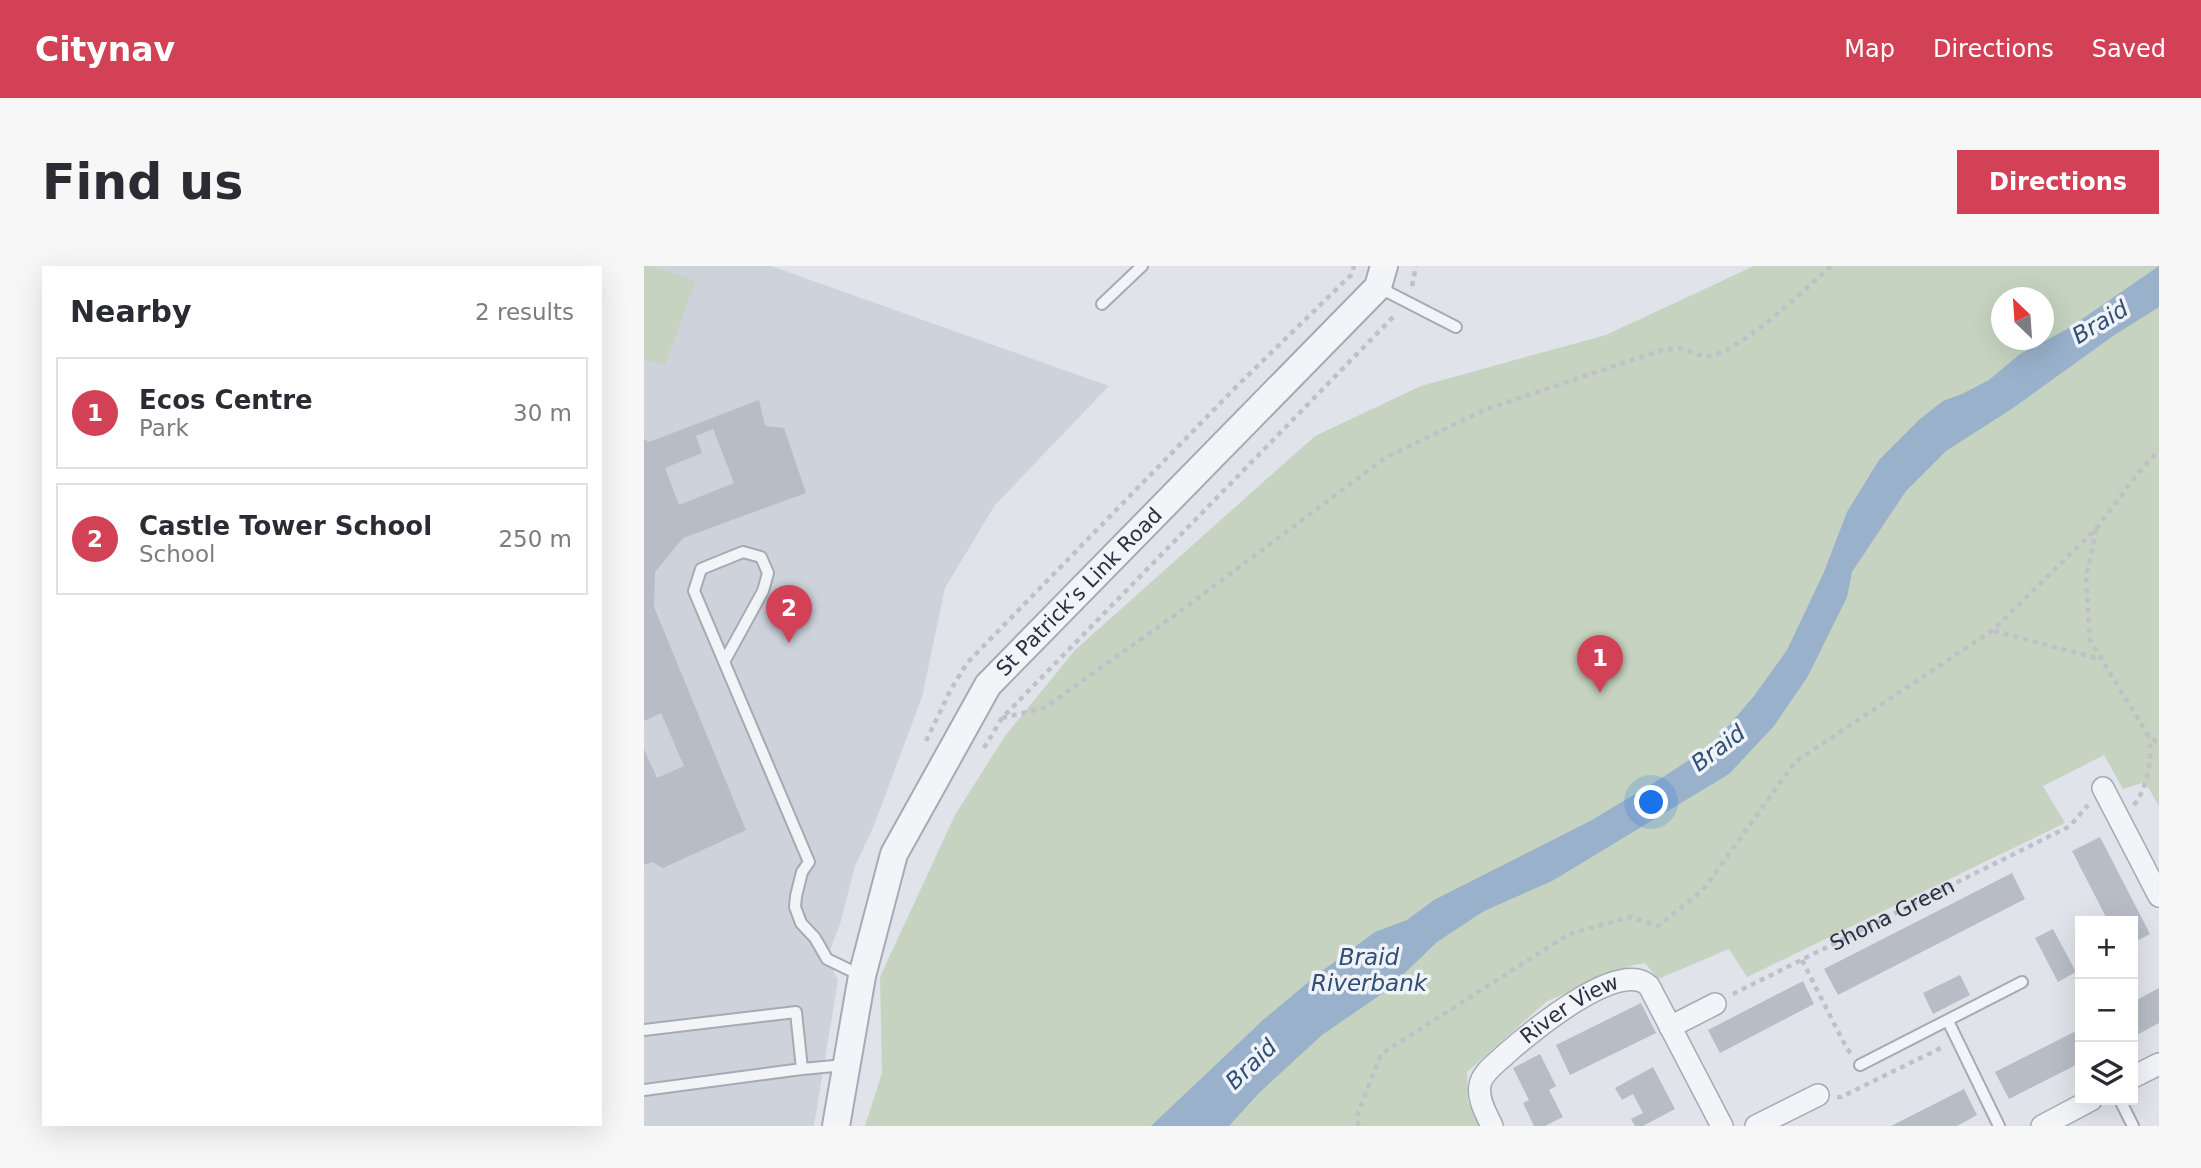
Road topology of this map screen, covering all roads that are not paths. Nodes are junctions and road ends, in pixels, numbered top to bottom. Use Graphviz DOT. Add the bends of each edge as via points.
graph roads {
  1 [pos="1142,266"];
  2 [pos="1381,276"];
  3 [pos="1102,304"];
  4 [pos="1456,327"];
  5 [pos="724,662"];
  6 [pos="2103,788"];
  7 [pos="2159,896"];
  8 [pos="862,976"];
  9 [pos="2022,982"];
  10 [pos="1715,1003"];
  11 [pos="1948,1021"];
  12 [pos="1670,1027"];
  13 [pos="644,1030"];
  14 [pos="2159,1063"];
  15 [pos="848,1064"];
  16 [pos="1860,1065"];
  17 [pos="802,1069"];
  18 [pos="2138,1074"];
  19 [pos="644,1090"];
  20 [pos="1818,1095"];
  21 [pos="2082,1105"];
  22 [pos="2122,1105"];
  23 [pos="836,1126"];
  24 [pos="1492,1126"];
  25 [pos="1721,1126"];
  26 [pos="1756,1126"];
  27 [pos="1999,1126"];
  28 [pos="2042,1126"];
  29 [pos="2133,1126"];
  1 -- 3 [label="lane"];
  2 -- 4 [label="lane" via="1408,302"];
  2 -- 8 [label="street, St Patrick’s Link Road" via="988,685 894,854"];
  5 -- 5 [label="lane" via="694,591 701,569 743,552 761,557 768,573"];
  5 -- 8 [label="lane" via="809,862 796,896 801,923 827,959"];
  6 -- 7 [label="street"];
  8 -- 15 [label="street, St Patrick’s Link Road"];
  9 -- 11 [label="lane"];
  10 -- 12 [label="street"];
  11 -- 16 [label="lane"];
  11 -- 27 [label="lane"];
  12 -- 24 [label="street, River View" via="1649,986 1637,979 1618,982 1573,1002 1529,1034 1482,1079 1481,1098"];
  12 -- 25 [label="street, River View"];
  13 -- 17 [label="lane" via="796,1012"];
  14 -- 18 [label="street"];
  15 -- 17 [label="lane"];
  15 -- 23 [label="street, St Patrick’s Link Road"];
  17 -- 19 [label="lane"];
  20 -- 26 [label="street"];
  21 -- 28 [label="street"];
  22 -- 29 [label="lane"];
}
